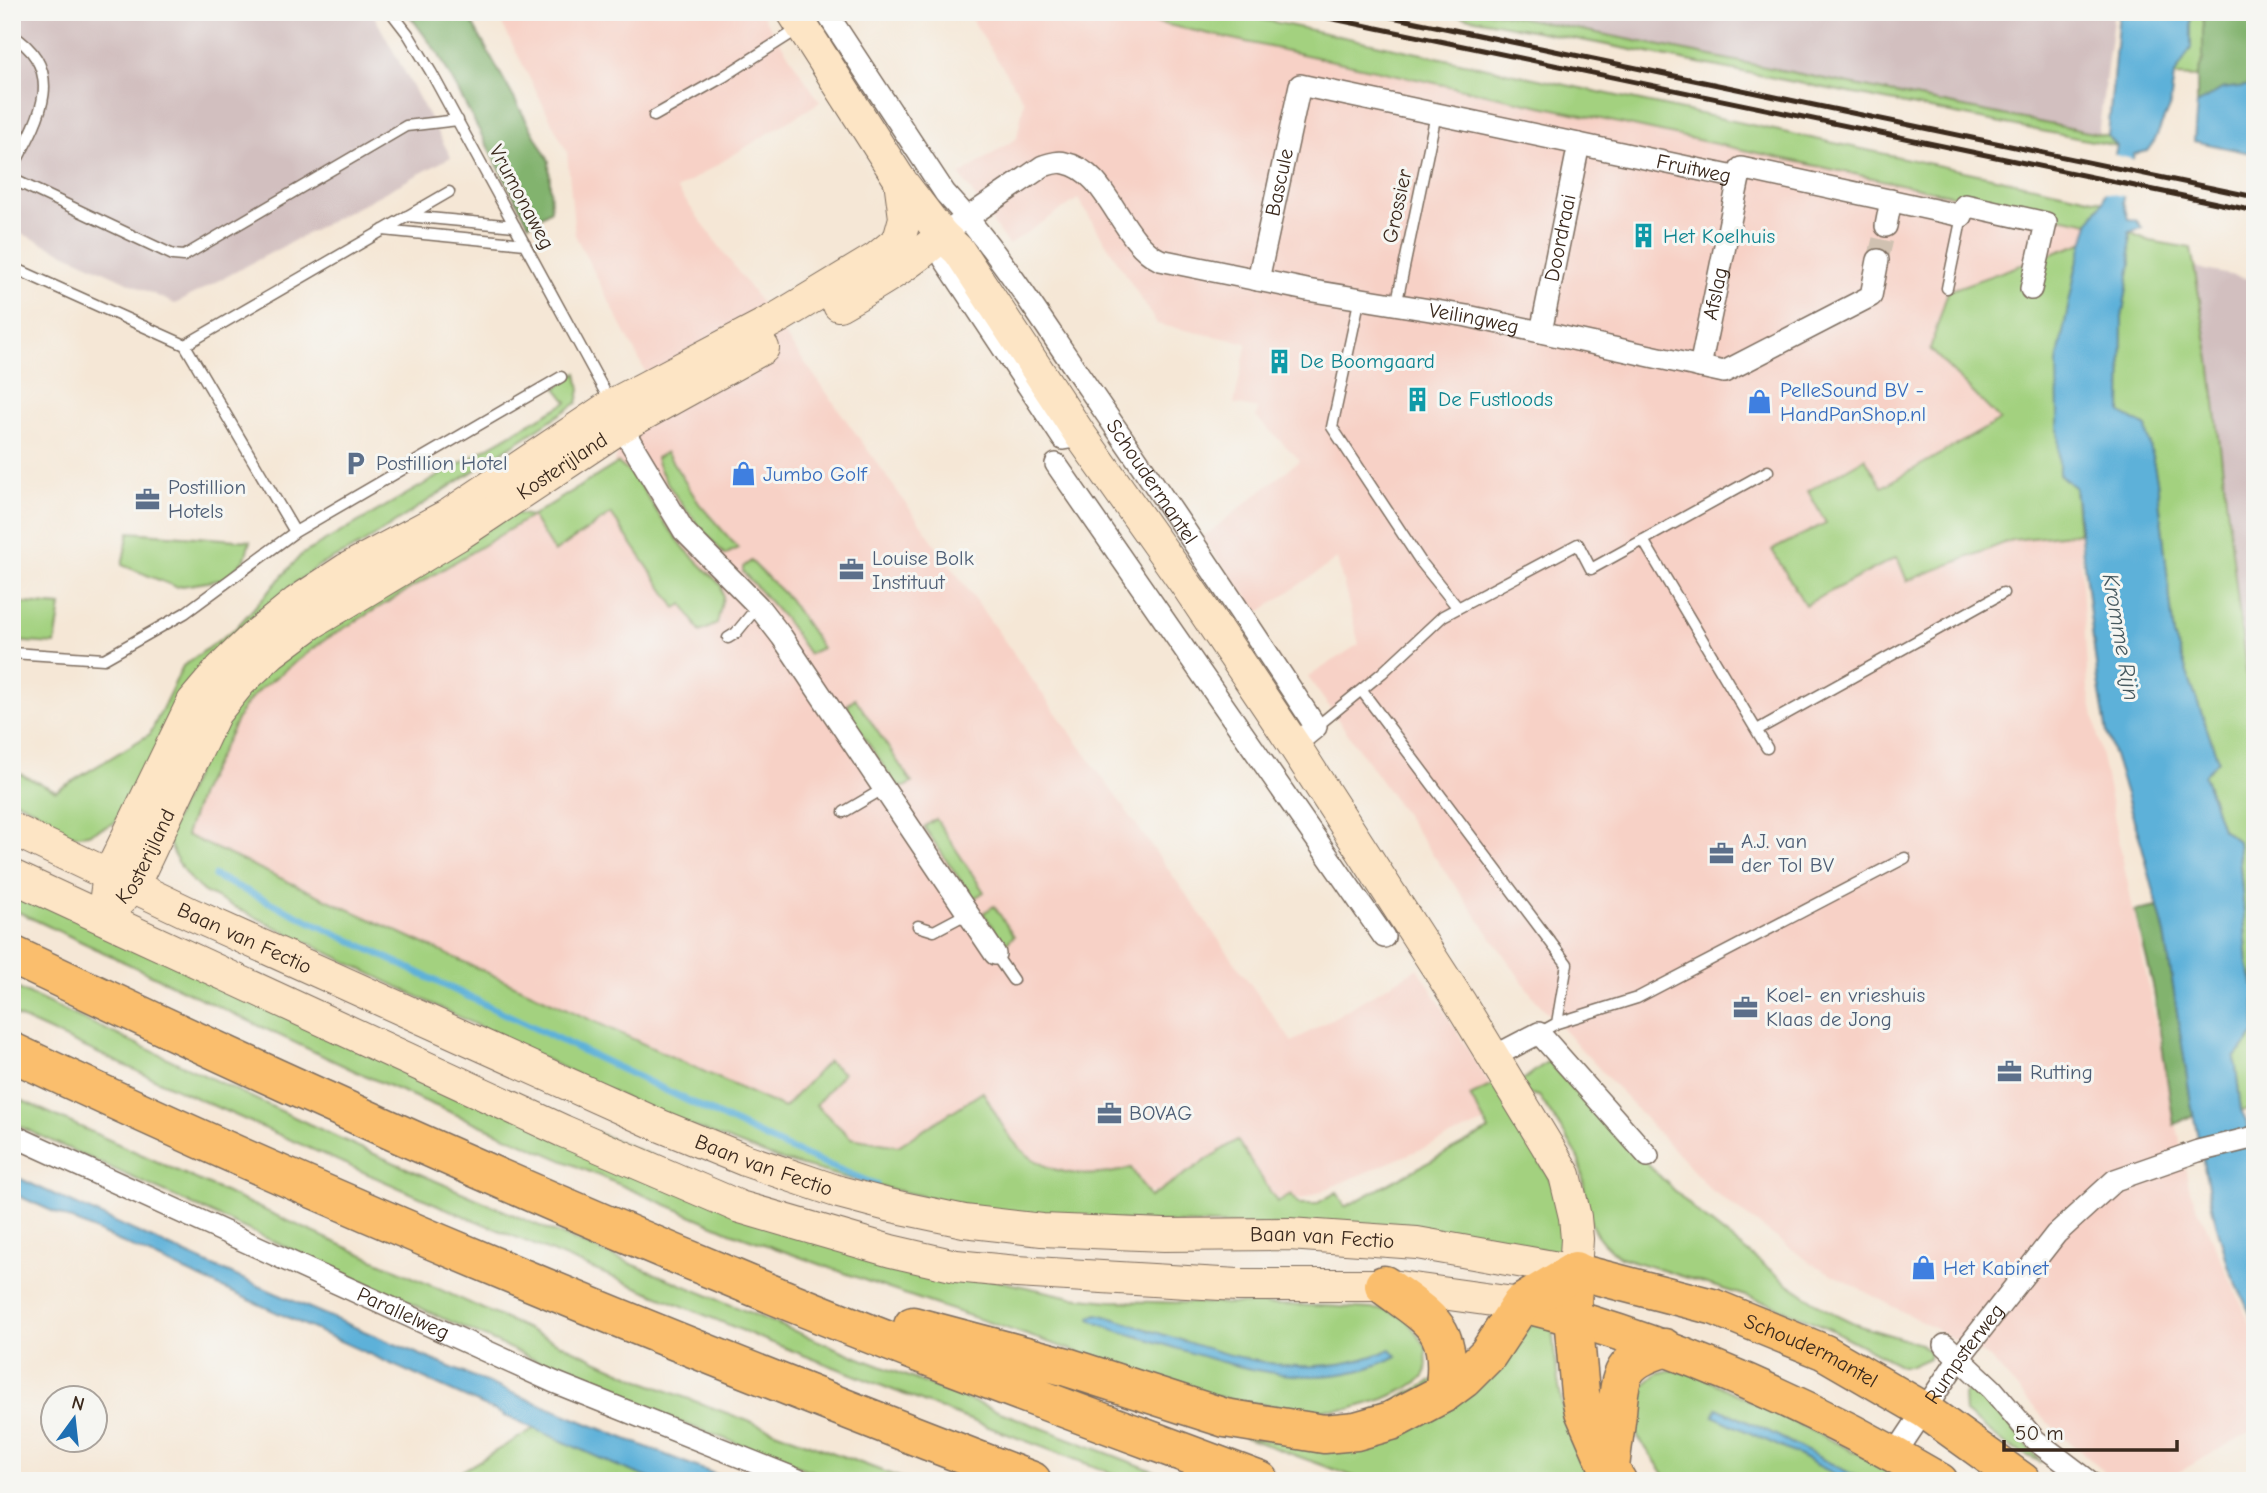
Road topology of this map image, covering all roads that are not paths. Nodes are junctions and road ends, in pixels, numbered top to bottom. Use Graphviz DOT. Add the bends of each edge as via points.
graph roads {
  1 [pos="391,12"];
  2 [pos="807,17"];
  3 [pos="12,35"];
  4 [pos="1300,85"];
  5 [pos="1436,114"];
  6 [pos="654,116"];
  7 [pos="458,120"];
  8 [pos="1579,144"];
  9 [pos="12,169"];
  10 [pos="1739,178"];
  11 [pos="12,179"];
  12 [pos="900,180"];
  13 [pos="449,192"];
  14 [pos="1891,200"];
  15 [pos="407,216"];
  16 [pos="1962,216"];
  17 [pos="967,217"];
  18 [pos="515,226"];
  19 [pos="1886,226"];
  20 [pos="383,230"];
  21 [pos="942,235"];
  22 [pos="899,240"];
  23 [pos="524,244"];
  24 [pos="1878,260"];
  25 [pos="12,267"];
  26 [pos="1258,280"];
  27 [pos="1947,288"];
  28 [pos="2031,289"];
  29 [pos="1360,297"];
  30 [pos="1396,306"];
  31 [pos="1541,332"];
  32 [pos="185,345"];
  33 [pos="1700,366"];
  34 [pos="561,377"];
  35 [pos="617,415"];
  36 [pos="1056,464"];
  37 [pos="1768,471"];
  38 [pos="295,533"];
  39 [pos="1643,540"];
  40 [pos="2003,593"];
  41 [pos="758,606"];
  42 [pos="1458,608"];
  43 [pos="728,638"];
  44 [pos="1227,643"];
  45 [pos="12,653"];
  46 [pos="1195,666"];
  47 [pos="1362,691"];
  48 [pos="1757,730"];
  49 [pos="1305,736"];
  50 [pos="1767,748"];
  51 [pos="883,789"];
  52 [pos="844,812"];
  53 [pos="12,829"];
  54 [pos="1905,858"];
  55 [pos="12,876"];
  56 [pos="121,881"];
  57 [pos="968,913"];
  58 [pos="102,918"];
  59 [pos="918,926"];
  60 [pos="1384,937"];
  61 [pos="995,954"];
  62 [pos="12,955"];
  63 [pos="1013,980"];
  64 [pos="1548,1028"];
  65 [pos="12,1052"];
  66 [pos="1493,1057"];
  67 [pos="12,1135"];
  68 [pos="2253,1138"];
  69 [pos="1648,1156"];
  70 [pos="1575,1271"];
  71 [pos="736,1280"];
  72 [pos="1384,1285"];
  73 [pos="1521,1304"];
  74 [pos="1573,1317"];
  75 [pos="1664,1348"];
  76 [pos="1952,1351"];
  77 [pos="1444,1393"];
  78 [pos="1924,1410"];
  79 [pos="1895,1454"];
  80 [pos="1613,1476"];
  81 [pos="802,1481"];
  82 [pos="1032,1481"];
  83 [pos="1260,1481"];
  84 [pos="1940,1481"];
  85 [pos="2022,1481"];
  86 [pos="2089,1481"];
  1 -- 7 [label="lane, Vrumonaweg"];
  2 -- 6 [label="lane" via="723,77"];
  2 -- 12 [label="main road, Schoudermantel"];
  2 -- 17 [label="street, Schoudermantel"];
  3 -- 9 [label="lane" via="35,56 45,97"];
  4 -- 5 [label="street, Fruitweg"];
  4 -- 26 [label="street, Bascule"];
  5 -- 8 [label="street, Fruitweg"];
  5 -- 30 [label="lane, Grossier"];
  7 -- 11 [label="lane" via="406,125 184,256 173,255"];
  7 -- 18 [label="lane, Vrumonaweg"];
  8 -- 10 [label="street, Fruitweg"];
  8 -- 31 [label="street, Doordraai"];
  10 -- 14 [label="street, Fruitweg" via="1741,168"];
  10 -- 33 [label="street, Afslag"];
  12 -- 21 [label="main road, Schoudermantel"];
  12 -- 22 [label="main road" via="905,218"];
  13 -- 15 [label="lane"];
  14 -- 16 [label="street, Fruitweg"];
  14 -- 19 [label="street"];
  15 -- 18 [label="lane"];
  15 -- 20 [label="lane"];
  16 -- 27 [label="lane"];
  16 -- 28 [label="street, Fruitweg" via="1965,205 2046,223"];
  17 -- 21 [label="street"];
  17 -- 26 [label="street, Veilingweg" via="1043,166 1065,163 1094,181 1149,255"];
  17 -- 49 [label="street, Schoudermantel" via="1215,573"];
  18 -- 23 [label="lane, Vrumonaweg"];
  20 -- 23 [label="lane"];
  20 -- 32 [label="lane"];
  21 -- 22 [label="main road"];
  21 -- 35 [label="main road, Kosterijland" via="890,277"];
  21 -- 44 [label="main road, Schoudermantel" via="959,251 1081,436"];
  22 -- 35 [label="main road, Kosterijland" via="877,258"];
  23 -- 35 [label="lane, Vrumonaweg"];
  24 -- 33 [label="street, Veilingweg" via="1871,296 1724,372"];
  25 -- 32 [label="lane"];
  26 -- 29 [label="street, Veilingweg"];
  29 -- 30 [label="street, Veilingweg"];
  29 -- 42 [label="lane" via="1332,427 1421,562"];
  30 -- 31 [label="street, Veilingweg"];
  31 -- 33 [label="street, Veilingweg"];
  32 -- 38 [label="lane"];
  34 -- 38 [label="lane"];
  35 -- 41 [label="street, Kosterijland" via="684,531"];
  35 -- 56 [label="main road, Kosterijland" via="347,569 254,637 193,702"];
  36 -- 46 [label="street"];
  37 -- 39 [label="lane"];
  38 -- 45 [label="lane" via="185,613 104,659"];
  39 -- 42 [label="lane" via="1591,569 1578,544"];
  39 -- 48 [label="lane"];
  40 -- 48 [label="lane"];
  41 -- 43 [label="lane"];
  41 -- 51 [label="street, Kosterijland"];
  42 -- 47 [label="lane" via="1443,616"];
  44 -- 46 [label="street"];
  44 -- 49 [label="main road, Schoudermantel"];
  46 -- 60 [label="street"];
  47 -- 49 [label="lane"];
  47 -- 64 [label="lane" via="1567,964"];
  48 -- 50 [label="lane"];
  49 -- 66 [label="main road, Schoudermantel"];
  51 -- 52 [label="lane"];
  51 -- 57 [label="street, Kosterijland"];
  53 -- 56 [label="main road, Baan van Fectio"];
  54 -- 64 [label="lane" via="1637,998"];
  55 -- 58 [label="main road, Baan van Fectio"];
  56 -- 58 [label="main road, Kosterijland"];
  56 -- 70 [label="main road, Baan van Fectio" via="661,1126 839,1192 964,1221 1042,1230 1289,1234 1417,1243"];
  57 -- 59 [label="lane" via="934,931"];
  57 -- 61 [label="street, Kosterijland"];
  58 -- 72 [label="main road, Baan van Fectio" via="563,1131 727,1201 891,1251 956,1266 1124,1280"];
  61 -- 63 [label="lane"];
  62 -- 71 [label="highway" via="391,1132"];
  64 -- 66 [label="street"];
  64 -- 69 [label="street"];
  65 -- 82 [label="highway" via="315,1189 577,1300"];
  66 -- 70 [label="main road, Schoudermantel" via="1565,1175 1575,1217"];
  67 -- 81 [label="street, Parallelweg" via="554,1382"];
  68 -- 76 [label="street, Rumpsterweg" via="2198,1151 2115,1180 2056,1234"];
  70 -- 73 [label="highway"];
  70 -- 74 [label="main road, Schoudermantel"];
  70 -- 78 [label="main road, Schoudermantel" via="1714,1307 1824,1352"];
  71 -- 77 [label="highway" via="1067,1367 1225,1418 1270,1426 1324,1434 1356,1431 1391,1421"];
  71 -- 83 [label="highway"];
  72 -- 73 [label="main road, Baan van Fectio"];
  72 -- 77 [label="highway" via="1437,1326 1448,1363"];
  73 -- 74 [label="main road"];
  73 -- 77 [label="highway" via="1488,1354"];
  74 -- 75 [label="main road"];
  74 -- 80 [label="highway" via="1584,1411"];
  75 -- 79 [label="main road" via="1787,1398"];
  75 -- 80 [label="highway" via="1633,1362 1622,1376 1616,1394"];
  76 -- 78 [label="street, Rumpsterweg"];
  76 -- 86 [label="street" via="2035,1440"];
  78 -- 79 [label="street, Rumpsterweg"];
  78 -- 85 [label="main road, Schoudermantel"];
  79 -- 84 [label="main road"];
}
